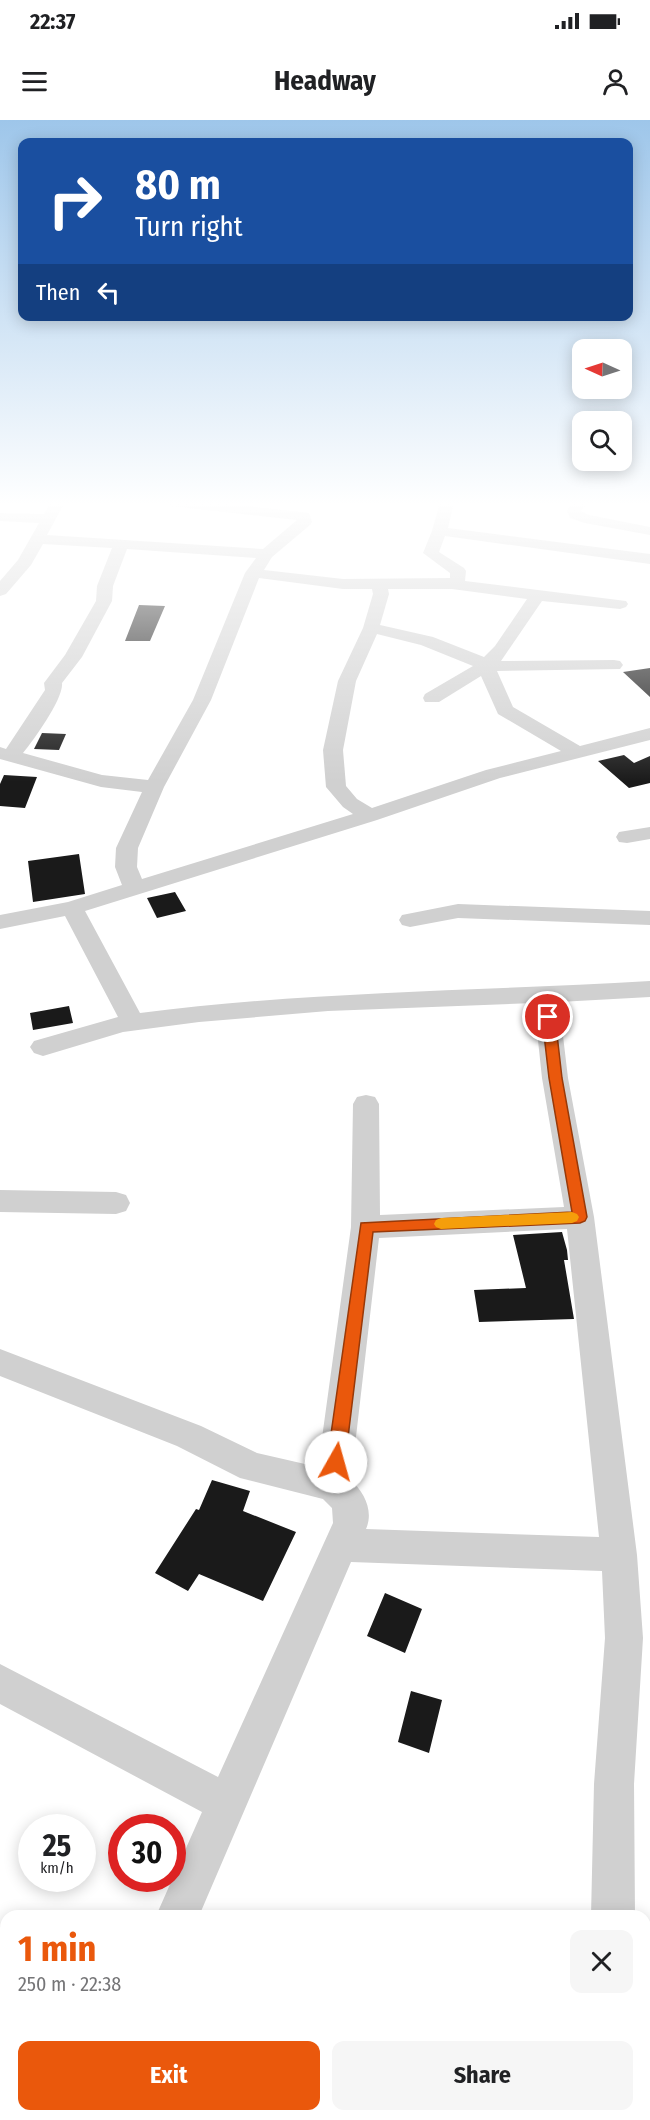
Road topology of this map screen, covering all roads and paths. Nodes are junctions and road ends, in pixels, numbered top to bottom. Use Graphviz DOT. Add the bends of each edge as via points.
graph roads {
  1 [pos="104,595"];
  2 [pos="244,595"];
  3 [pos="381,595"];
  4 [pos="537,595"];
  5 [pos="540,595"];
  6 [pos="562,595"];
  7 [pos="560,598"];
  8 [pos="620,604"];
  9 [pos="371,628"];
  10 [pos="614,665"];
  11 [pos="486,666"];
  12 [pos="432,698"];
  13 [pos="650,734"];
  14 [pos="577,752"];
  15 [pos="5,755"];
  16 [pos="154,787"];
  17 [pos="370,816"];
  18 [pos="650,833"];
  19 [pos="627,837"];
  20 [pos="134,887"];
  21 [pos="72,908"];
  22 [pos="650,918"];
  23 [pos="410,920"];
  24 [pos="0,922"];
  25 [pos="650,989"];
  26 [pos="546,996"];
  27 [pos="133,1023"];
  28 [pos="43,1047"];
  29 [pos="366,1104"];
  30 [pos="0,1201"];
  31 [pos="116,1203"];
  32 [pos="580,1217"];
  33 [pos="366,1227"];
  34 [pos="0,1362"];
  35 [pos="333,1486"];
  36 [pos="341,1545"];
  37 [pos="620,1555"];
  38 [pos="0,1683"];
  39 [pos="228,1804"];
  40 [pos="180,1910"];
  41 [pos="613,1910"];
  1 -- 15 [label="street" via="73,657 53,683 54,690 47,702 21,743"];
  2 -- 16 [label="street" via="202,700"];
  3 -- 9 [label="street"];
  4 -- 11 [label="street" via="502,649"];
  5 -- 7 [label="street"];
  6 -- 7 [label="street"];
  7 -- 8 [label="street"];
  9 -- 11 [label="street" via="427,641"];
  9 -- 17 [label="street" via="347,681 333,750 336,787 350,803"];
  10 -- 11 [label="street"];
  11 -- 12 [label="street"];
  11 -- 14 [label="street" via="505,710"];
  13 -- 14 [label="street"];
  14 -- 17 [label="street" via="493,774"];
  15 -- 16 [label="street" via="101,781"];
  16 -- 20 [label="street" via="127,848 126,867"];
  17 -- 20 [label="street"];
  18 -- 19 [label="street"];
  20 -- 21 [label="street"];
  21 -- 24 [label="street"];
  21 -- 27 [label="street"];
  22 -- 23 [label="street" via="458,911"];
  25 -- 26 [label="street"];
  26 -- 27 [label="street" via="326,1002"];
  26 -- 32 [label="street" via="555,1078"];
  27 -- 28 [label="street"];
  29 -- 33 [label="street"];
  30 -- 31 [label="street"];
  32 -- 33 [label="street"];
  32 -- 37 [label="street"];
  33 -- 35 [label="street"];
  34 -- 35 [label="street" via="189,1437 252,1467"];
  35 -- 36 [label="street" via="349,1501 351,1523"];
  36 -- 37 [label="street"];
  36 -- 39 [label="street"];
  37 -- 41 [label="street" via="624,1638 614,1784"];
  38 -- 39 [label="street"];
  39 -- 40 [label="street"];
}
